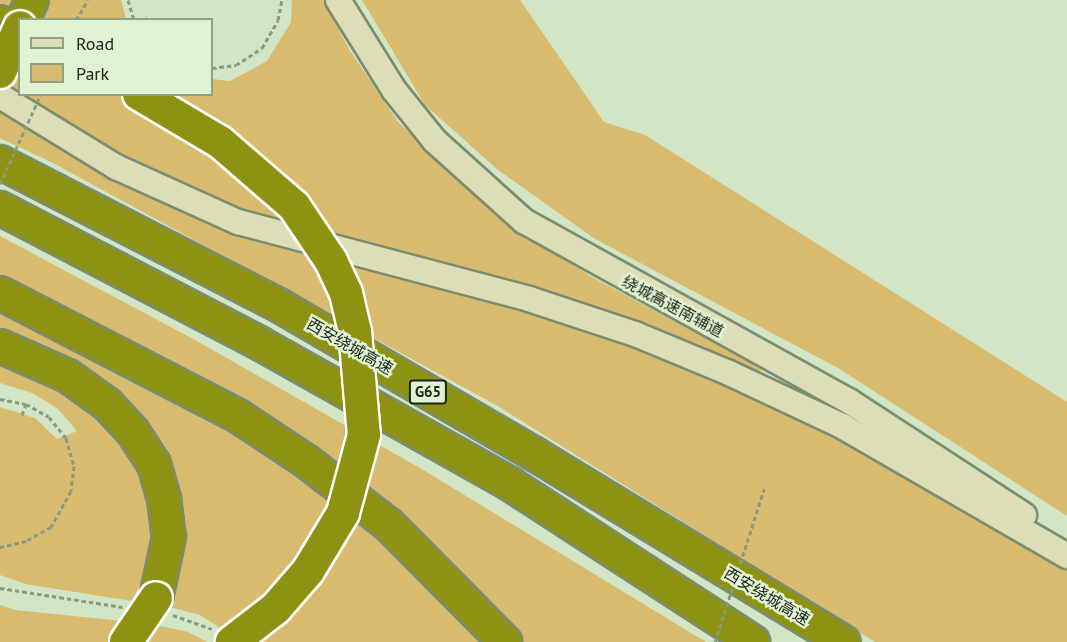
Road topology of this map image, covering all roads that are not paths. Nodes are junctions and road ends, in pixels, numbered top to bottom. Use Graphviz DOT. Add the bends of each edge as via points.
graph roads {
  1 [pos="32,0"];
  2 [pos="338,0"];
  3 [pos="24,18"];
  4 [pos="0,22"];
  5 [pos="18,31"];
  6 [pos="18,32"];
  7 [pos="0,72"];
  8 [pos="0,96"];
  9 [pos="142,96"];
  10 [pos="0,162"];
  11 [pos="0,208"];
  12 [pos="0,293"];
  13 [pos="0,346"];
  14 [pos="1067,546"];
  15 [pos="1067,556"];
  16 [pos="126,642"];
  17 [pos="232,642"];
  18 [pos="505,642"];
  19 [pos="753,642"];
  20 [pos="843,642"];
  1 -- 3 [label="highway"];
  2 -- 14 [label="main road, 绕城高速南辅道" via="394,90 435,141 524,221 849,401 967,475"];
  4 -- 5 [label="highway"];
  6 -- 7 [label="highway, bridge"];
  8 -- 15 [label="main road" via="116,166 238,222 529,299 634,334 729,374 842,426"];
  9 -- 17 [label="highway, bridge" via="220,142 294,206 331,261 346,293 355,331 364,435 343,513 308,571 276,608"];
  10 -- 20 [label="highway, 西安绕城高速 / G65" via="280,306"];
  11 -- 19 [label="highway, G65" via="259,343 510,484"];
  12 -- 18 [label="highway" via="238,416 306,461 389,525"];
  13 -- 16 [label="highway, bridge" via="68,376 107,404 133,432 154,464 169,537 156,597"];
}
